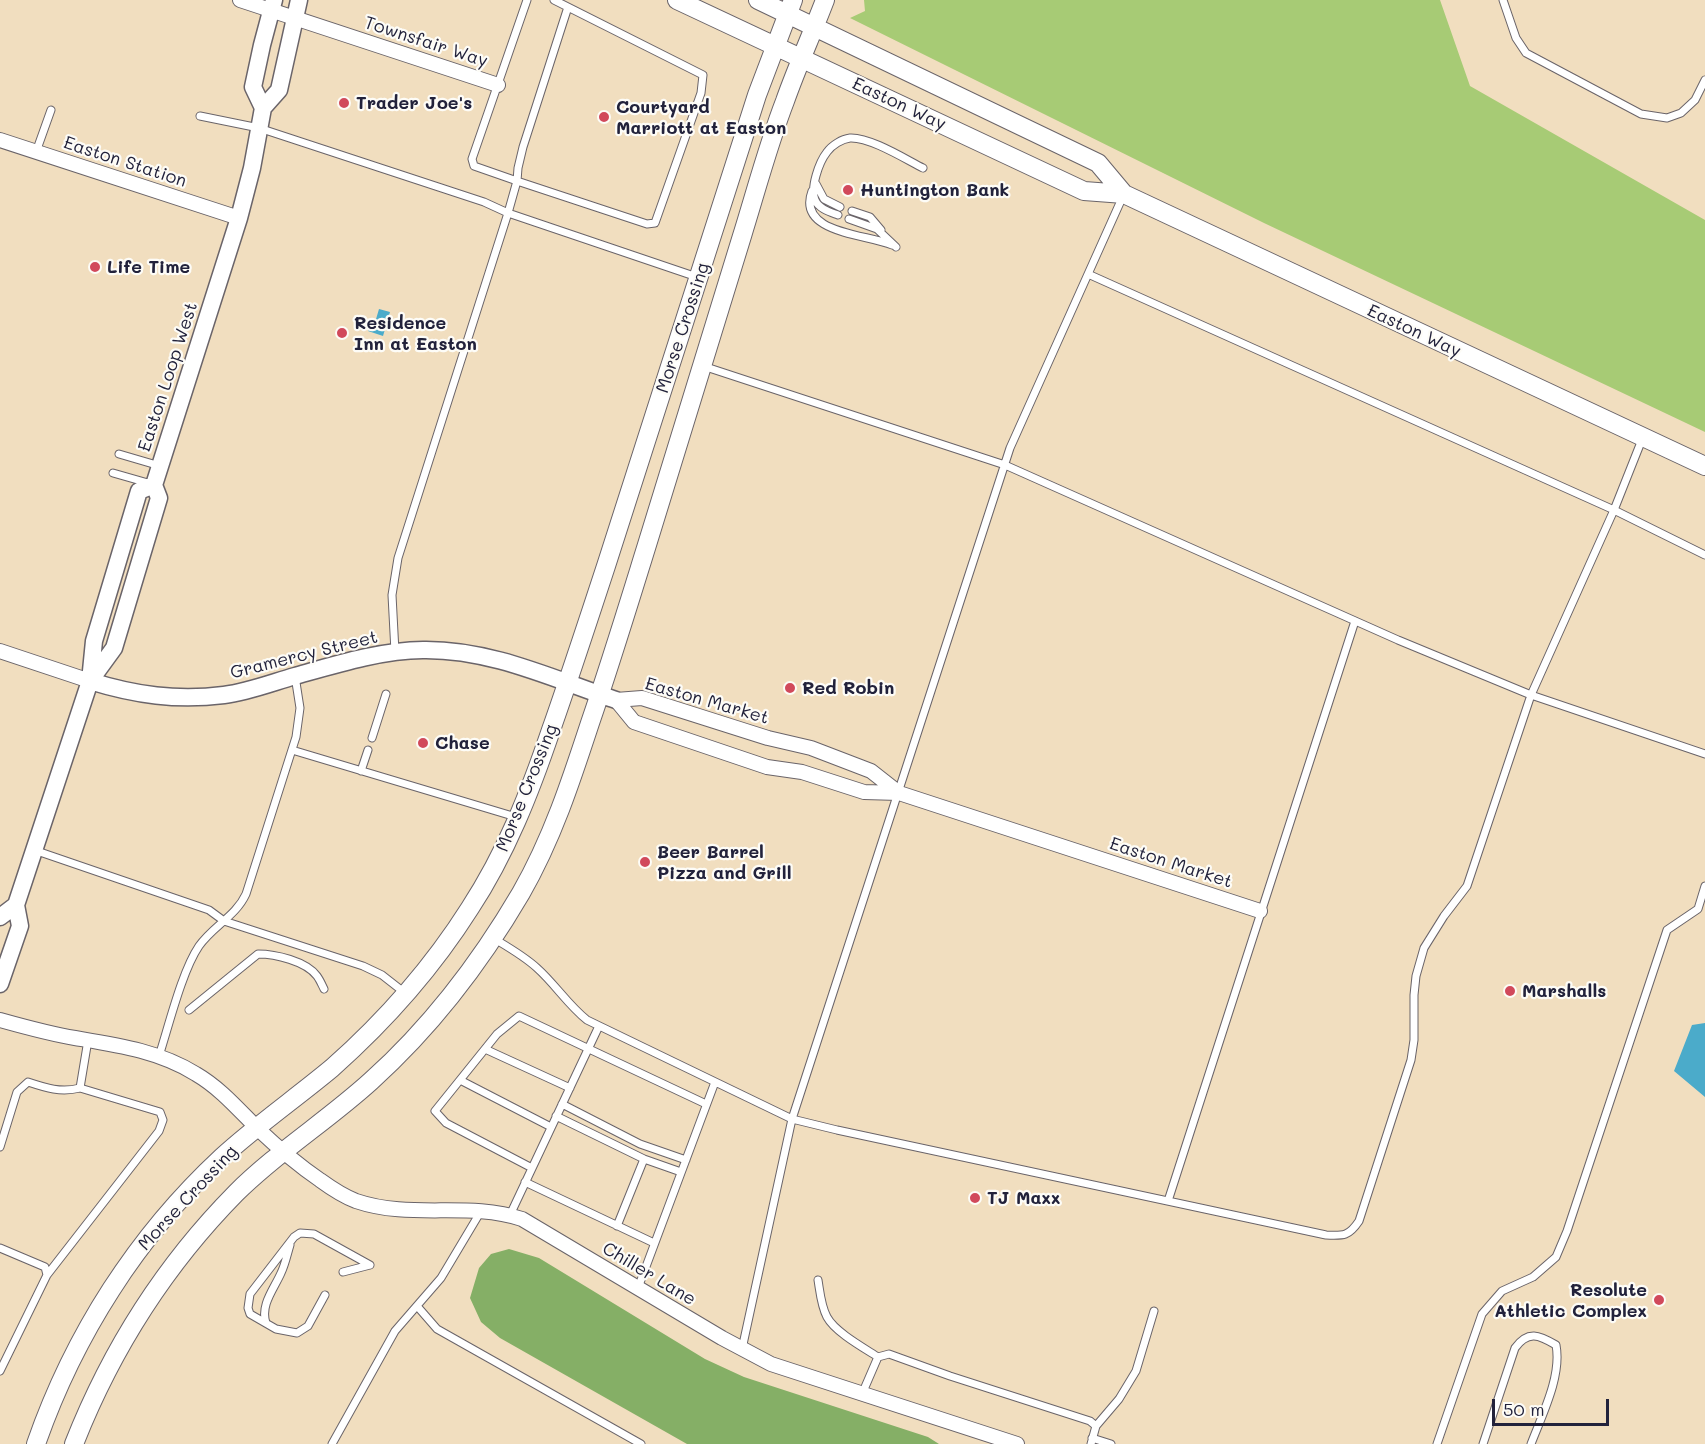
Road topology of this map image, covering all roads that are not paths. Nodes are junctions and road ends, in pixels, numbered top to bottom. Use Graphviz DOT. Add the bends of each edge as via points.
graph roads {
  1 [pos="240,0"];
  2 [pos="299,0"];
  3 [pos="526,0"];
  4 [pos="554,0"];
  5 [pos="677,0"];
  6 [pos="758,0"];
  7 [pos="825,0"];
  8 [pos="1503,0"];
  9 [pos="273,5"];
  10 [pos="568,7"];
  11 [pos="790,7"];
  12 [pos="294,18"];
  13 [pos="814,27"];
  14 [pos="776,47"];
  15 [pos="801,58"];
  16 [pos="1705,80"];
  17 [pos="498,85"];
  18 [pos="263,108"];
  19 [pos="51,110"];
  20 [pos="200,116"];
  21 [pos="260,128"];
  22 [pos="0,140"];
  23 [pos="36,152"];
  24 [pos="923,168"];
  25 [pos="517,181"];
  26 [pos="815,184"];
  27 [pos="1124,194"];
  28 [pos="839,211"];
  29 [pos="508,213"];
  30 [pos="851,215"];
  31 [pos="240,218"];
  32 [pos="1088,274"];
  33 [pos="699,278"];
  34 [pos="700,365"];
  35 [pos="1643,436"];
  36 [pos="119,454"];
  37 [pos="1005,465"];
  38 [pos="159,466"];
  39 [pos="1705,466"];
  40 [pos="112,473"];
  41 [pos="154,485"];
  42 [pos="1614,510"];
  43 [pos="1705,555"];
  44 [pos="1355,621"];
  45 [pos="0,651"];
  46 [pos="395,652"];
  47 [pos="295,676"];
  48 [pos="90,681"];
  49 [pos="568,684"];
  50 [pos="386,694"];
  51 [pos="1531,695"];
  52 [pos="608,698"];
  53 [pos="372,738"];
  54 [pos="292,750"];
  55 [pos="368,750"];
  56 [pos="1705,754"];
  57 [pos="361,771"];
  58 [pos="899,793"];
  59 [pos="519,818"];
  60 [pos="34,850"];
  61 [pos="1705,886"];
  62 [pos="16,905"];
  63 [pos="1260,911"];
  64 [pos="0,917"];
  65 [pos="224,921"];
  66 [pos="493,939"];
  67 [pos="0,984"];
  68 [pos="324,989"];
  69 [pos="406,994"];
  70 [pos="189,1010"];
  71 [pos="0,1020"];
  72 [pos="599,1026"];
  73 [pos="88,1040"];
  74 [pos="485,1049"];
  75 [pos="588,1050"];
  76 [pos="159,1056"];
  77 [pos="459,1080"];
  78 [pos="715,1082"];
  79 [pos="80,1088"];
  80 [pos="570,1088"];
  81 [pos="562,1104"];
  82 [pos="706,1104"];
  83 [pos="556,1116"];
  84 [pos="792,1119"];
  85 [pos="551,1127"];
  86 [pos="257,1128"];
  87 [pos="277,1146"];
  88 [pos="0,1147"];
  89 [pos="644,1159"];
  90 [pos="686,1160"];
  91 [pos="532,1168"];
  92 [pos="681,1172"];
  93 [pos="525,1182"];
  94 [pos="1168,1201"];
  95 [pos="481,1211"];
  96 [pos="510,1215"];
  97 [pos="617,1226"];
  98 [pos="292,1240"];
  99 [pos="654,1244"];
  100 [pos="0,1248"];
  101 [pos="343,1272"];
  102 [pos="48,1275"];
  103 [pos="818,1280"];
  104 [pos="638,1288"];
  105 [pos="325,1295"];
  106 [pos="417,1306"];
  107 [pos="1154,1311"];
  108 [pos="266,1323"];
  109 [pos="742,1349"];
  110 [pos="878,1357"];
  111 [pos="0,1371"];
  112 [pos="862,1394"];
  113 [pos="1096,1426"];
  114 [pos="1092,1441"];
  115 [pos="36,1444"];
  116 [pos="74,1444"];
  117 [pos="332,1444"];
  118 [pos="641,1444"];
  119 [pos="1017,1444"];
  120 [pos="1112,1444"];
  121 [pos="1437,1444"];
  122 [pos="1483,1444"];
  123 [pos="1531,1444"];
  1 -- 9 [label="street, Townsfair Way"];
  2 -- 12 [label="street, Easton Loop West"];
  3 -- 17 [label="lane"];
  4 -- 10 [label="lane"];
  5 -- 14 [label="main road, Easton Way"];
  6 -- 11 [label="main road, Easton Way"];
  7 -- 13 [label="main road, Morse Crossing"];
  8 -- 16 [label="lane" via="1516,38 1526,53 1641,114 1667,118 1681,113 1695,100"];
  9 -- 12 [label="street, Townsfair Way"];
  9 -- 18 [label="street, Easton Loop West" via="254,87"];
  10 -- 25 [label="lane" via="523,147"];
  10 -- 25 [label="lane" via="703,75 701,93 655,223 647,224"];
  11 -- 13 [label="main road, Easton Way"];
  11 -- 14 [label="main road, Morse Crossing"];
  12 -- 17 [label="street, Townsfair Way"];
  12 -- 18 [label="street, Easton Loop West" via="279,90"];
  13 -- 15 [label="main road, Morse Crossing"];
  13 -- 27 [label="main road, Easton Way" via="1098,163"];
  14 -- 15 [label="main road, Easton Way"];
  14 -- 33 [label="main road, Morse Crossing"];
  15 -- 27 [label="main road, Easton Way" via="1084,190"];
  15 -- 34 [label="main road, Morse Crossing"];
  17 -- 25 [label="lane" via="472,159 474,166"];
  18 -- 21 [label="street, Easton Loop West"];
  19 -- 23 [label="lane"];
  20 -- 21 [label="lane"];
  21 -- 29 [label="lane"];
  21 -- 31 [label="street, Easton Loop West"];
  22 -- 23 [label="street, Easton Station"];
  23 -- 31 [label="street, Easton Station"];
  24 -- 26 [label="lane" via="867,141 851,138 827,151"];
  25 -- 29 [label="lane"];
  26 -- 28 [label="lane" via="824,199"];
  26 -- 30 [label="lane" via="810,210 822,223 894,246 870,217"];
  27 -- 32 [label="lane"];
  27 -- 35 [label="main road, Easton Way"];
  29 -- 33 [label="lane"];
  29 -- 46 [label="lane" via="398,558 392,595"];
  31 -- 38 [label="street, Easton Loop West"];
  32 -- 37 [label="lane"];
  32 -- 42 [label="lane"];
  33 -- 49 [label="main road, Morse Crossing"];
  34 -- 37 [label="lane"];
  34 -- 52 [label="main road, Morse Crossing"];
  35 -- 39 [label="main road, Easton Way"];
  35 -- 42 [label="lane"];
  36 -- 38 [label="lane"];
  37 -- 44 [label="lane"];
  37 -- 58 [label="lane"];
  38 -- 41 [label="street, Easton Loop West"];
  40 -- 41 [label="lane"];
  41 -- 48 [label="street, Easton Loop West" via="159,498 114,648"];
  41 -- 48 [label="street, Easton Loop West" via="139,491 128,523 94,641"];
  42 -- 43 [label="lane"];
  42 -- 51 [label="lane"];
  44 -- 51 [label="lane"];
  44 -- 63 [label="lane"];
  45 -- 48 [label="street, Gramercy Street"];
  46 -- 47 [label="street, Gramercy Street"];
  46 -- 49 [label="street, Gramercy Street" via="478,655"];
  47 -- 48 [label="street, Gramercy Street" via="245,691 205,696 136,694"];
  47 -- 54 [label="lane" via="300,708"];
  48 -- 60 [label="street, Easton Loop West"];
  49 -- 52 [label="street, Gramercy Street"];
  49 -- 59 [label="main road, Morse Crossing"];
  50 -- 53 [label="lane"];
  51 -- 56 [label="lane"];
  51 -- 94 [label="lane" via="1467,886 1425,948 1416,976 1411,1059 1359,1221 1346,1234 1326,1234"];
  52 -- 58 [label="street, Easton Market" via="642,698 811,748 871,771"];
  52 -- 58 [label="street, Easton Market" via="634,722 767,767 802,772 864,792"];
  52 -- 66 [label="main road, Morse Crossing" via="554,826"];
  54 -- 57 [label="lane"];
  54 -- 65 [label="lane" via="246,894 241,905"];
  55 -- 57 [label="lane"];
  57 -- 59 [label="lane"];
  58 -- 63 [label="street, Easton Market"];
  58 -- 84 [label="lane"];
  59 -- 69 [label="main road, Morse Crossing" via="472,905"];
  60 -- 62 [label="street, Easton Loop West"];
  60 -- 65 [label="lane" via="209,910"];
  61 -- 121 [label="lane" via="1698,909 1667,930 1556,1257 1533,1277 1502,1291 1482,1314"];
  62 -- 64 [label="street"];
  62 -- 67 [label="street, Easton Loop West" via="20,926"];
  63 -- 94 [label="lane"];
  65 -- 69 [label="lane" via="363,966"];
  65 -- 76 [label="lane" via="193,957"];
  66 -- 72 [label="lane" via="536,966 575,1010"];
  66 -- 87 [label="main road, Morse Crossing" via="450,999 411,1042 356,1094"];
  68 -- 70 [label="lane" via="304,965 258,954"];
  69 -- 86 [label="main road, Morse Crossing" via="348,1053"];
  71 -- 73 [label="street, Chiller Lane"];
  72 -- 75 [label="lane"];
  72 -- 78 [label="lane"];
  73 -- 76 [label="street, Chiller Lane"];
  73 -- 79 [label="lane"];
  74 -- 75 [label="lane" via="519,1016"];
  74 -- 77 [label="lane"];
  74 -- 80 [label="lane"];
  75 -- 80 [label="lane"];
  75 -- 82 [label="lane"];
  76 -- 86 [label="street, Chiller Lane" via="209,1083"];
  77 -- 85 [label="lane"];
  77 -- 91 [label="lane" via="435,1111 446,1123"];
  78 -- 82 [label="lane"];
  78 -- 84 [label="lane"];
  79 -- 88 [label="lane" via="56,1090 28,1082 17,1092"];
  79 -- 102 [label="lane" via="160,1112 162,1120 159,1131"];
  80 -- 81 [label="lane"];
  81 -- 83 [label="lane"];
  81 -- 90 [label="lane" via="640,1144"];
  82 -- 90 [label="lane"];
  83 -- 85 [label="lane"];
  83 -- 89 [label="lane"];
  84 -- 94 [label="lane"];
  84 -- 109 [label="lane"];
  85 -- 91 [label="lane"];
  86 -- 87 [label="street, Chiller Lane"];
  86 -- 115 [label="main road, Morse Crossing" via="173,1208 108,1293 52,1400"];
  87 -- 95 [label="street, Chiller Lane" via="311,1174 355,1201 400,1210"];
  87 -- 116 [label="main road, Morse Crossing" via="193,1239 143,1306 113,1357"];
  89 -- 92 [label="lane"];
  89 -- 97 [label="lane"];
  90 -- 92 [label="lane"];
  91 -- 93 [label="lane"];
  92 -- 99 [label="lane"];
  93 -- 96 [label="lane"];
  93 -- 97 [label="lane"];
  95 -- 96 [label="street, Chiller Lane"];
  95 -- 106 [label="lane" via="441,1278"];
  96 -- 104 [label="street, Chiller Lane"];
  97 -- 99 [label="lane"];
  98 -- 101 [label="lane" via="300,1233 314,1234 370,1265"];
  98 -- 108 [label="lane" via="266,1305"];
  98 -- 108 [label="lane" via="250,1294 250,1314"];
  99 -- 104 [label="lane"];
  100 -- 102 [label="lane" via="45,1268"];
  102 -- 111 [label="lane"];
  103 -- 110 [label="lane" via="827,1318"];
  104 -- 109 [label="street, Chiller Lane"];
  105 -- 108 [label="lane" via="308,1326 297,1333"];
  106 -- 117 [label="lane" via="395,1331"];
  106 -- 118 [label="lane" via="437,1329"];
  107 -- 113 [label="lane" via="1136,1371"];
  109 -- 112 [label="street, Chiller Lane" via="771,1364"];
  110 -- 112 [label="lane"];
  110 -- 113 [label="lane" via="889,1354 1090,1420"];
  112 -- 119 [label="street, Chiller Lane"];
  113 -- 114 [label="lane"];
  114 -- 120 [label="lane"];
  122 -- 123 [label="lane" via="1515,1348 1521,1339 1531,1335 1556,1345 1558,1358"];
}
